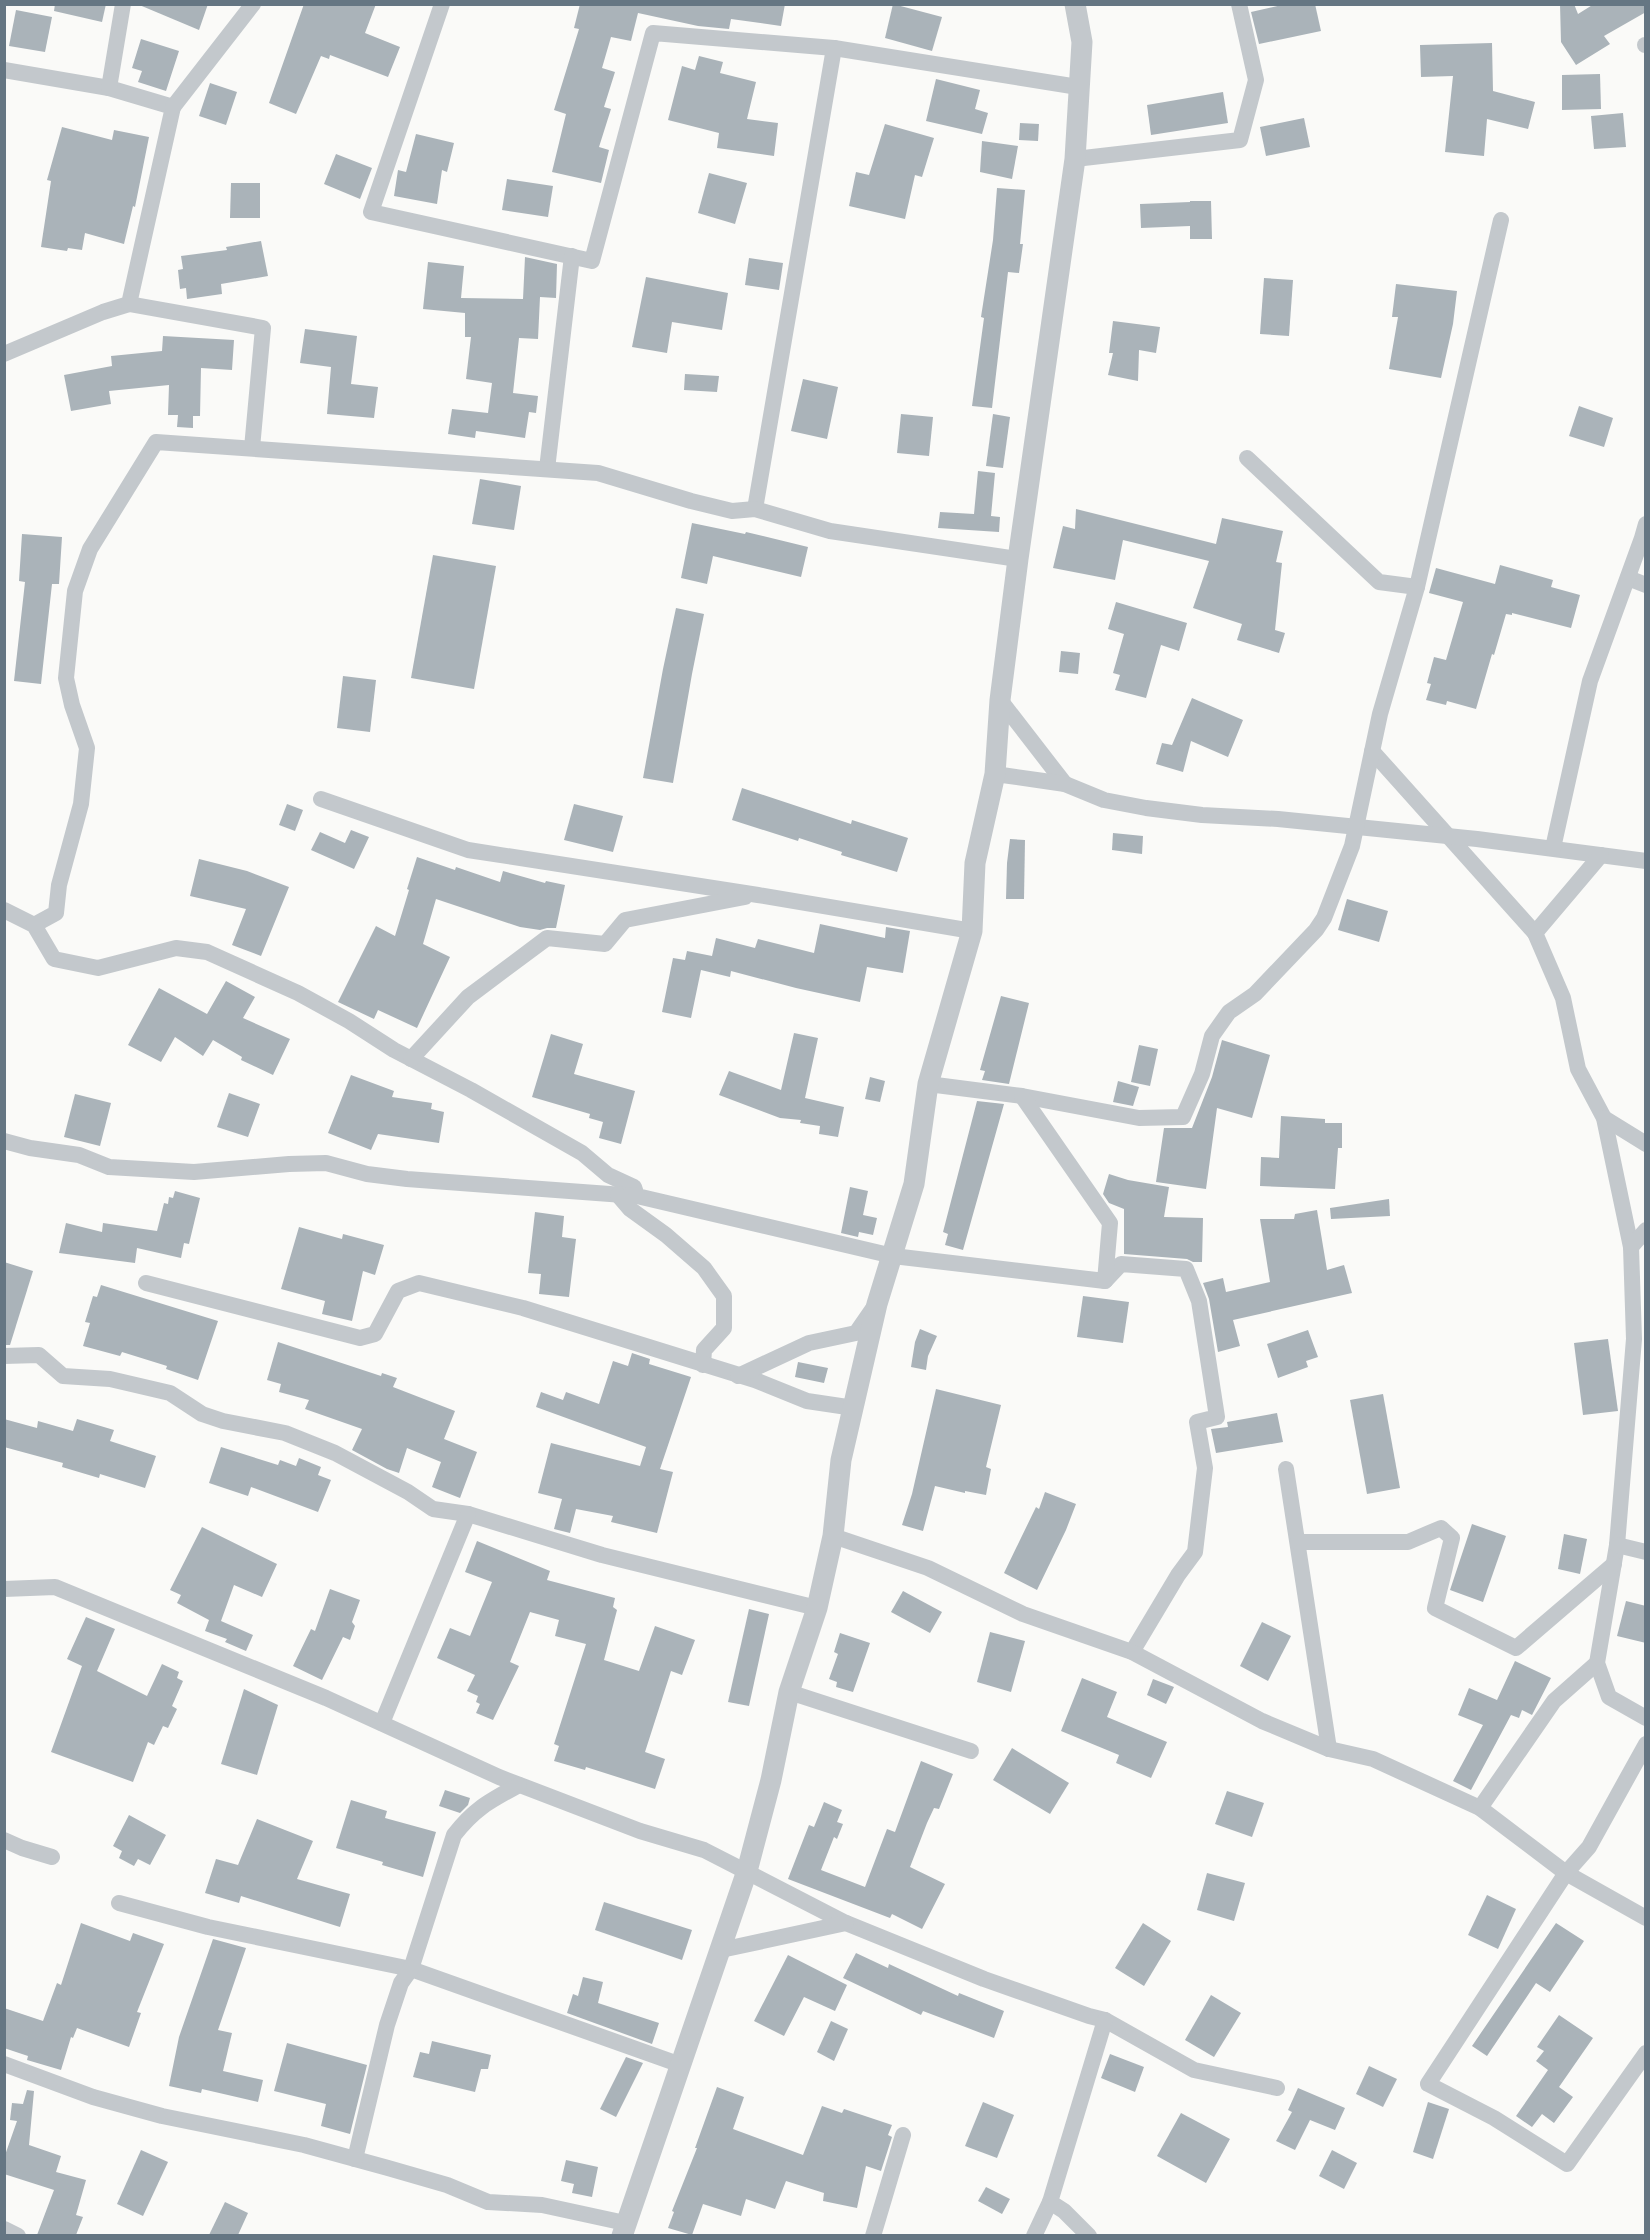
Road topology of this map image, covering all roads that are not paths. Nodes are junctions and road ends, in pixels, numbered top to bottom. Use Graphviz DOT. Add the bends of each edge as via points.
graph roads {
  1 [pos="123,4"];
  2 [pos="253,4"];
  3 [pos="442,4"];
  4 [pos="1075,4"];
  5 [pos="1239,4"];
  6 [pos="834,48"];
  7 [pos="4,70"];
  8 [pos="1078,87"];
  9 [pos="109,88"];
  10 [pos="173,107"];
  11 [pos="1075,159"];
  12 [pos="1501,220"];
  13 [pos="572,256"];
  14 [pos="129,304"];
  15 [pos="4,354"];
  16 [pos="252,448"];
  17 [pos="1247,458"];
  18 [pos="547,469"];
  19 [pos="755,509"];
  20 [pos="1646,524"];
  21 [pos="1018,559"];
  22 [pos="1646,564"];
  23 [pos="1628,578"];
  24 [pos="1646,585"];
  25 [pos="1417,587"];
  26 [pos="1000,700"];
  27 [pos="1372,751"];
  28 [pos="994,774"];
  29 [pos="1065,784"];
  30 [pos="321,799"];
  31 [pos="1356,826"];
  32 [pos="1448,836"];
  33 [pos="1553,849"];
  34 [pos="1601,855"];
  35 [pos="1646,861"];
  36 [pos="758,895"];
  37 [pos="4,910"];
  38 [pos="34,925"];
  39 [pos="972,931"];
  40 [pos="1535,933"];
  41 [pos="411,1059"];
  42 [pos="928,1084"];
  43 [pos="1022,1096"];
  44 [pos="1604,1118"];
  45 [pos="4,1141"];
  46 [pos="1646,1144"];
  47 [pos="618,1195"];
  48 [pos="637,1196"];
  49 [pos="1646,1230"];
  50 [pos="1631,1247"];
  51 [pos="893,1256"];
  52 [pos="1105,1281"];
  53 [pos="146,1283"];
  54 [pos="876,1304"];
  55 [pos="1634,1339"];
  56 [pos="4,1356"];
  57 [pos="1646,1356"];
  58 [pos="703,1365"];
  59 [pos="738,1376"];
  60 [pos="854,1408"];
  61 [pos="1286,1468"];
  62 [pos="468,1514"];
  63 [pos="833,1536"];
  64 [pos="1298,1542"];
  65 [pos="1617,1545"];
  66 [pos="1646,1552"];
  67 [pos="1614,1564"];
  68 [pos="4,1589"];
  69 [pos="817,1608"];
  70 [pos="1132,1652"];
  71 [pos="1597,1663"];
  72 [pos="789,1692"];
  73 [pos="1646,1718"];
  74 [pos="382,1724"];
  75 [pos="1646,1744"];
  76 [pos="1329,1749"];
  77 [pos="971,1751"];
  78 [pos="519,1785"];
  79 [pos="1480,1808"];
  80 [pos="4,1840"];
  81 [pos="52,1857"];
  82 [pos="747,1871"];
  83 [pos="1566,1873"];
  84 [pos="119,1903"];
  85 [pos="1646,1918"];
  86 [pos="846,1923"];
  87 [pos="722,1950"];
  88 [pos="411,1969"];
  89 [pos="1105,2020"];
  90 [pos="1646,2054"];
  91 [pos="4,2064"];
  92 [pos="681,2065"];
  93 [pos="1277,2088"];
  94 [pos="903,2135"];
  95 [pos="355,2159"];
  96 [pos="1050,2202"];
  97 [pos="4,2229"];
  98 [pos="623,2229"];
  99 [pos="18,2235"];
  100 [pos="873,2235"];
  101 [pos="1034,2235"];
  102 [pos="1089,2235"];
  1 -- 9 [label="street"];
  2 -- 10 [label="street"];
  3 -- 13 [label="street" via="372,212"];
  4 -- 8 [label="street" via="1082,42"];
  5 -- 11 [label="street" via="1256,80 1240,140"];
  6 -- 8 [label="street"];
  6 -- 13 [label="street" via="653,33 592,261"];
  6 -- 19 [label="street"];
  7 -- 9 [label="street"];
  8 -- 11 [label="street"];
  9 -- 10 [label="street"];
  10 -- 14 [label="street"];
  11 -- 21 [label="street"];
  12 -- 25 [label="street"];
  13 -- 18 [label="street"];
  14 -- 15 [label="street"];
  14 -- 16 [label="street" via="263,328"];
  16 -- 18 [label="street"];
  16 -- 38 [label="street" via="156,442 90,549 75,591 66,678 87,748 81,804 59,885 57,913"];
  17 -- 25 [label="street" via="1379,582"];
  18 -- 19 [label="street" via="598,473 732,511"];
  19 -- 21 [label="street" via="830,531"];
  20 -- 23 [label="street"];
  21 -- 26 [label="street"];
  22 -- 23 [label="street"];
  23 -- 24 [label="street"];
  23 -- 33 [label="street" via="1590,681"];
  25 -- 27 [label="street"];
  26 -- 28 [label="street"];
  26 -- 29 [label="street"];
  27 -- 31 [label="street"];
  27 -- 32 [label="street"];
  28 -- 29 [label="street"];
  28 -- 39 [label="street" via="975,863"];
  29 -- 31 [label="street" via="1104,800 1146,808"];
  30 -- 36 [label="street" via="468,850"];
  31 -- 32 [label="street"];
  31 -- 43 [label="street" via="1324,918 1255,994 1229,1012 1212,1036 1202,1074 1183,1117 1139,1118"];
  32 -- 33 [label="street"];
  32 -- 40 [label="street"];
  33 -- 34 [label="street"];
  34 -- 35 [label="street"];
  34 -- 40 [label="street"];
  36 -- 39 [label="street"];
  36 -- 41 [label="street" via="625,920 606,944 547,938 468,997"];
  37 -- 38 [label="street"];
  38 -- 41 [label="street" via="54,959 98,968 176,948 207,952 298,993"];
  39 -- 42 [label="street"];
  40 -- 44 [label="street" via="1563,998 1578,1069"];
  41 -- 48 [label="street" via="582,1153 608,1175 634,1187"];
  42 -- 43 [label="street"];
  42 -- 51 [label="street" via="914,1184"];
  43 -- 52 [label="street" via="1110,1223"];
  44 -- 46 [label="street"];
  44 -- 50 [label="street"];
  45 -- 47 [label="street" via="79,1155 109,1167 194,1172 326,1163 366,1174"];
  47 -- 48 [label="street"];
  47 -- 58 [label="street" via="704,1268 724,1296 724,1329 704,1350"];
  48 -- 51 [label="street"];
  49 -- 50 [label="street"];
  50 -- 55 [label="street"];
  51 -- 52 [label="street"];
  51 -- 54 [label="street"];
  52 -- 70 [label="street" via="1121,1264 1186,1269 1199,1301 1217,1418 1197,1422 1205,1468 1196,1552"];
  53 -- 58 [label="street" via="360,1338 375,1334 398,1291 419,1283 523,1308"];
  54 -- 59 [label="street" via="856,1333 809,1343"];
  54 -- 60 [label="street"];
  55 -- 57 [label="street"];
  55 -- 65 [label="street"];
  56 -- 62 [label="street" via="39,1355 63,1376 110,1379 170,1393 202,1414 285,1433 335,1453 433,1509"];
  58 -- 59 [label="street"];
  59 -- 60 [label="street" via="807,1401"];
  60 -- 63 [label="street" via="841,1460"];
  61 -- 64 [label="street"];
  62 -- 69 [label="street" via="602,1555"];
  62 -- 74 [label="street"];
  63 -- 69 [label="street"];
  63 -- 70 [label="street" via="928,1568 1023,1614"];
  64 -- 67 [label="street" via="1408,1542 1441,1528 1452,1538 1435,1608 1516,1648"];
  64 -- 76 [label="street"];
  65 -- 66 [label="street"];
  65 -- 67 [label="street"];
  67 -- 71 [label="street"];
  68 -- 74 [label="street" via="55,1587"];
  69 -- 72 [label="street"];
  70 -- 76 [label="street" via="1262,1721"];
  71 -- 73 [label="street" via="1609,1697"];
  71 -- 79 [label="street" via="1554,1701"];
  72 -- 77 [label="street"];
  72 -- 82 [label="street"];
  74 -- 78 [label="street"];
  75 -- 83 [label="street" via="1589,1847"];
  76 -- 79 [label="street" via="1373,1759"];
  78 -- 82 [label="street" via="640,1831 704,1850"];
  78 -- 88 [label="street" via="483,1804 454,1835"];
  79 -- 83 [label="street"];
  80 -- 81 [label="street"];
  82 -- 86 [label="street"];
  82 -- 87 [label="street"];
  83 -- 85 [label="street"];
  83 -- 90 [label="street" via="1428,2084 1494,2118 1567,2164"];
  84 -- 88 [label="street" via="208,1927"];
  86 -- 87 [label="street"];
  86 -- 89 [label="street" via="984,1979"];
  87 -- 92 [label="street"];
  88 -- 92 [label="street"];
  88 -- 95 [label="street" via="401,1983 387,2025"];
  89 -- 93 [label="street" via="1194,2070"];
  89 -- 96 [label="street"];
  91 -- 95 [label="street" via="93,2097 162,2116"];
  92 -- 98 [label="street"];
  94 -- 100 [label="street"];
  95 -- 98 [label="street" via="447,2185 488,2202 542,2205"];
  96 -- 101 [label="street"];
  96 -- 102 [label="street"];
  97 -- 99 [label="street"];
}
